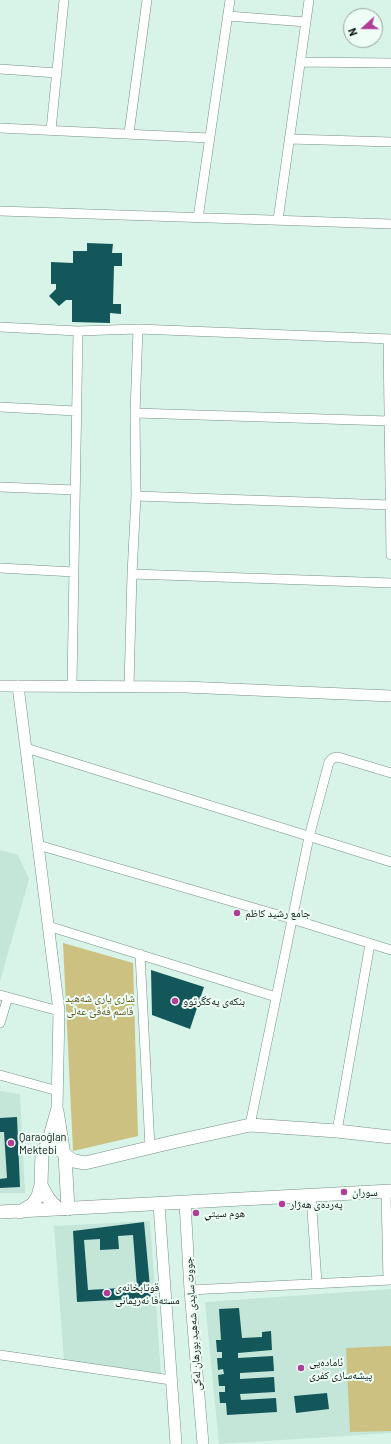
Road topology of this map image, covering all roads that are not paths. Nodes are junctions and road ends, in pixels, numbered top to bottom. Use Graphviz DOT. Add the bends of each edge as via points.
graph roads {
  1 [pos="64,0"];
  2 [pos="147,0"];
  3 [pos="230,0"];
  4 [pos="309,0"];
  5 [pos="228,16"];
  6 [pos="306,22"];
  7 [pos="301,62"];
  8 [pos="391,63"];
  9 [pos="0,70"];
  10 [pos="57,73"];
  11 [pos="0,128"];
  12 [pos="51,130"];
  13 [pos="129,133"];
  14 [pos="209,138"];
  15 [pos="290,139"];
  16 [pos="391,142"];
  17 [pos="0,210"];
  18 [pos="198,218"];
  19 [pos="278,220"];
  20 [pos="391,224"];
  21 [pos="0,327"];
  22 [pos="138,329"];
  23 [pos="78,331"];
  24 [pos="390,339"];
  25 [pos="0,407"];
  26 [pos="76,411"];
  27 [pos="136,412"];
  28 [pos="390,421"];
  29 [pos="0,487"];
  30 [pos="75,490"];
  31 [pos="136,496"];
  32 [pos="390,505"];
  33 [pos="391,555"];
  34 [pos="0,568"];
  35 [pos="74,572"];
  36 [pos="132,574"];
  37 [pos="391,583"];
  38 [pos="0,686"];
  39 [pos="18,686"];
  40 [pos="72,686"];
  41 [pos="129,686"];
  42 [pos="391,696"];
  43 [pos="26,748"];
  44 [pos="391,773"];
  45 [pos="309,837"];
  46 [pos="38,845"];
  47 [pos="391,862"];
  48 [pos="292,919"];
  49 [pos="48,926"];
  50 [pos="370,944"];
  51 [pos="391,950"];
  52 [pos="140,954"];
  53 [pos="4,996"];
  54 [pos="276,997"];
  55 [pos="59,1011"];
  56 [pos="0,1023"];
  57 [pos="0,1075"];
  58 [pos="58,1091"];
  59 [pos="57,1108"];
  60 [pos="250,1125"];
  61 [pos="337,1131"];
  62 [pos="391,1137"];
  63 [pos="46,1147"];
  64 [pos="150,1147"];
  65 [pos="65,1155"];
  66 [pos="40,1185"];
  67 [pos="388,1192"];
  68 [pos="311,1196"];
  69 [pos="185,1203"];
  70 [pos="159,1205"];
  71 [pos="63,1209"];
  72 [pos="0,1212"];
  73 [pos="20,1212"];
  74 [pos="390,1280"];
  75 [pos="317,1283"];
  76 [pos="190,1290"];
  77 [pos="0,1355"];
  78 [pos="171,1380"];
  79 [pos="176,1444"];
  80 [pos="203,1444"];
  1 -- 10 [label="street"];
  2 -- 13 [label="street"];
  3 -- 5 [label="street"];
  4 -- 6 [label="street"];
  5 -- 6 [label="street"];
  5 -- 14 [label="street"];
  6 -- 7 [label="street"];
  7 -- 8 [label="street"];
  7 -- 15 [label="street"];
  9 -- 10 [label="street"];
  10 -- 12 [label="street"];
  11 -- 12 [label="street"];
  12 -- 13 [label="street"];
  13 -- 14 [label="street"];
  14 -- 18 [label="street"];
  15 -- 16 [label="street"];
  15 -- 19 [label="street"];
  17 -- 18 [label="street"];
  18 -- 19 [label="street"];
  19 -- 20 [label="street"];
  21 -- 23 [label="street"];
  22 -- 23 [label="street"];
  22 -- 24 [label="street"];
  22 -- 27 [label="street"];
  23 -- 26 [label="street"];
  24 -- 28 [label="street"];
  25 -- 26 [label="street"];
  26 -- 30 [label="street"];
  27 -- 28 [label="street"];
  27 -- 31 [label="street"];
  28 -- 32 [label="street"];
  29 -- 30 [label="street"];
  30 -- 35 [label="street"];
  31 -- 32 [label="street"];
  31 -- 36 [label="street"];
  32 -- 33 [label="street"];
  34 -- 35 [label="street"];
  35 -- 40 [label="street"];
  36 -- 37 [label="street"];
  36 -- 41 [label="street"];
  38 -- 39 [label="street"];
  39 -- 40 [label="street"];
  39 -- 43 [label="street"];
  40 -- 41 [label="street"];
  41 -- 42 [label="street"];
  43 -- 45 [label="street"];
  43 -- 46 [label="street"];
  44 -- 45 [label="street" via="348,759 332,758"];
  45 -- 47 [label="street"];
  45 -- 48 [label="street"];
  46 -- 48 [label="street"];
  46 -- 49 [label="street"];
  48 -- 50 [label="street"];
  48 -- 54 [label="street"];
  49 -- 52 [label="street"];
  49 -- 55 [label="street"];
  50 -- 51 [label="street"];
  50 -- 61 [label="street"];
  52 -- 54 [label="street"];
  52 -- 64 [label="street"];
  53 -- 55 [label="street"];
  53 -- 56 [label="street"];
  54 -- 60 [label="street"];
  55 -- 58 [label="street"];
  57 -- 58 [label="street"];
  58 -- 59 [label="street"];
  59 -- 63 [label="street"];
  59 -- 65 [label="street"];
  60 -- 61 [label="main road"];
  60 -- 64 [label="main road"];
  61 -- 62 [label="main road"];
  63 -- 65 [label="main road" via="58,1147"];
  63 -- 66 [label="main road" via="42,1151"];
  64 -- 65 [label="main road" via="85,1163 74,1161"];
  65 -- 71 [label="main road"];
  66 -- 71 [label="main road" via="48,1198"];
  66 -- 73 [label="main road" via="33,1204"];
  67 -- 68 [label="main road"];
  67 -- 74 [label="street"];
  68 -- 69 [label="main road"];
  68 -- 75 [label="street"];
  69 -- 70 [label="main road"];
  69 -- 76 [label="street, جووت سایدی شەهید بورهان لەکی"];
  70 -- 71 [label="main road"];
  70 -- 78 [label="street"];
  71 -- 73 [label="main road"];
  72 -- 73 [label="main road"];
  74 -- 75 [label="street"];
  75 -- 76 [label="street"];
  76 -- 80 [label="street, جووت سایدی شەهید بورهان لەکی"];
  77 -- 78 [label="street"];
  78 -- 79 [label="street"];
}
